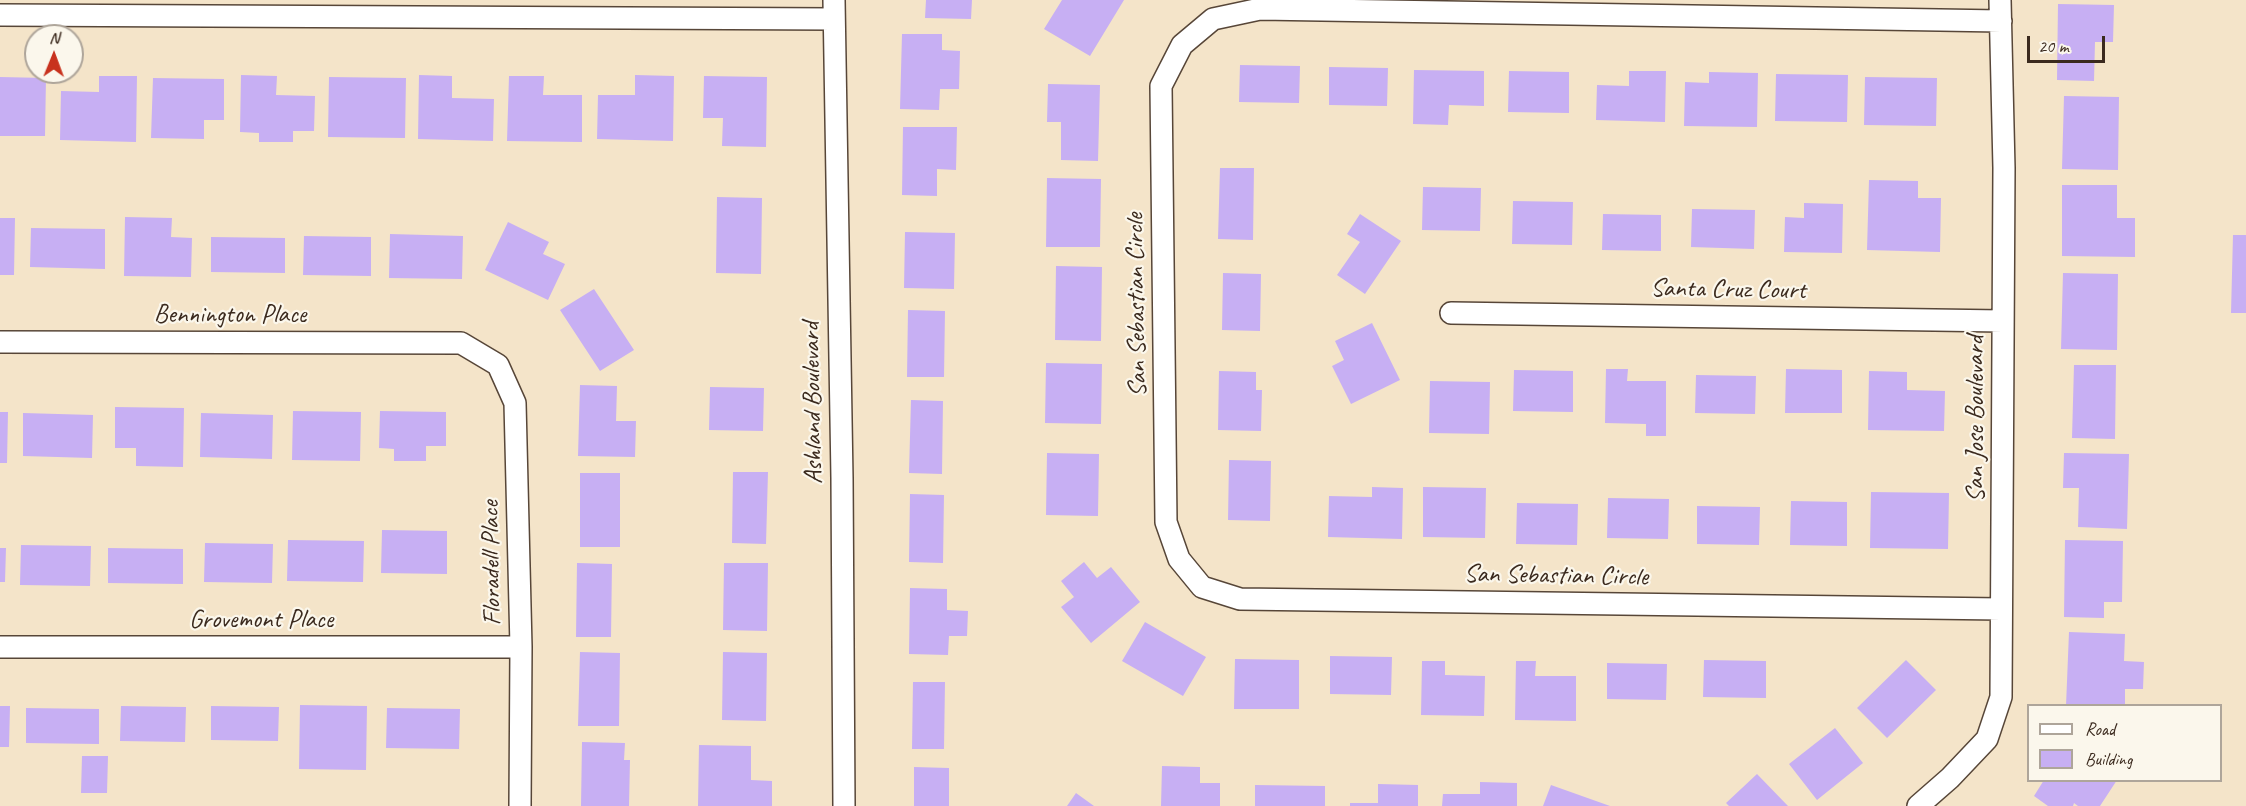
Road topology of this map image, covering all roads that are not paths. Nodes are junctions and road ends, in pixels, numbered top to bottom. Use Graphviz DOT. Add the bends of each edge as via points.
graph roads {
  1 [pos="834,9"];
  2 [pos="2001,10"];
  3 [pos="0,15"];
  4 [pos="1451,313"];
  5 [pos="2003,321"];
  6 [pos="0,342"];
  7 [pos="461,343"];
  8 [pos="2001,609"];
  9 [pos="0,647"];
  10 [pos="521,647"];
  11 [pos="520,806"];
  12 [pos="844,806"];
  13 [pos="1918,806"];
  1 -- 3 [label="street"];
  1 -- 12 [label="street, Ashland Boulevard"];
  2 -- 5 [label="street, San Jose Boulevard"];
  2 -- 8 [label="street, San Sebastian Circle" via="1260,9 1213,19 1182,45 1161,86 1166,522 1179,559 1202,588 1240,598"];
  4 -- 5 [label="street, Santa Cruz Court"];
  5 -- 8 [label="street, San Jose Boulevard"];
  6 -- 7 [label="street, Bennington Place"];
  7 -- 10 [label="street, Floradell Place" via="498,365 515,403"];
  8 -- 13 [label="street, San Jose Boulevard" via="2001,697 1987,740"];
  9 -- 10 [label="street, Grovemont Place"];
  10 -- 11 [label="street, Floradell Place"];
}
